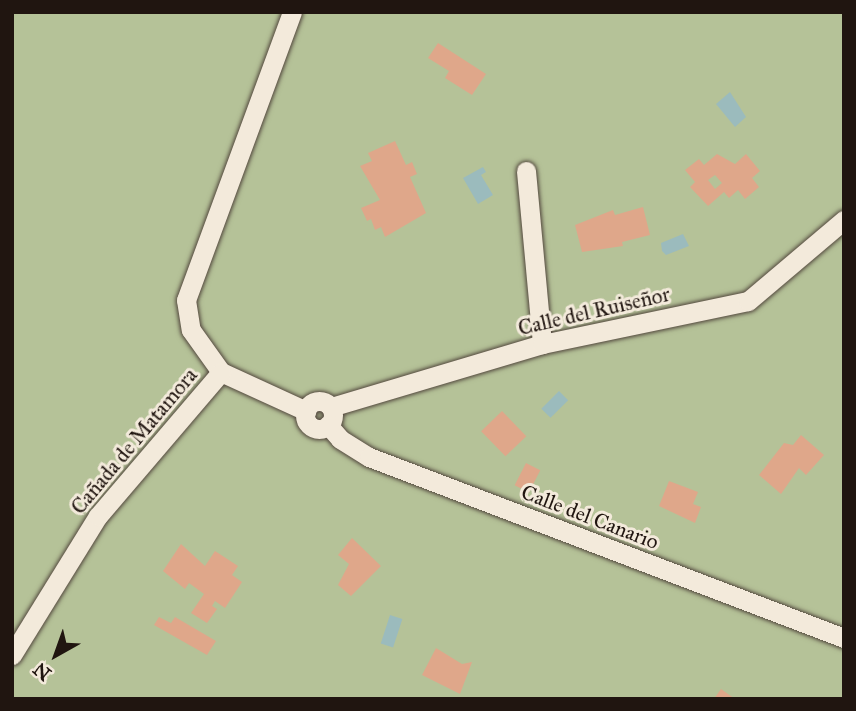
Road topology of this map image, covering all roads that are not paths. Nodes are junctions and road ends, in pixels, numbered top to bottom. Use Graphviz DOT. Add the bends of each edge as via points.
graph roads {
  1 [pos="292,12"];
  2 [pos="526,171"];
  3 [pos="844,220"];
  4 [pos="542,344"];
  5 [pos="221,372"];
  6 [pos="330,416"];
  7 [pos="844,638"];
  8 [pos="12,655"];
  1 -- 5 [label="street, Cañada de Matamora" via="186,300 191,330"];
  2 -- 4 [label="street"];
  3 -- 4 [label="street, Calle del Ruiseñor" via="748,301"];
  4 -- 6 [label="street, Calle del Ruiseñor"];
  5 -- 6 [label="street, Calle del Canario" via="306,411 312,426"];
  5 -- 8 [label="street, Cañada de Matamora" via="98,516"];
  6 -- 7 [label="street, Calle del Canario" via="340,439 369,457"];
}
